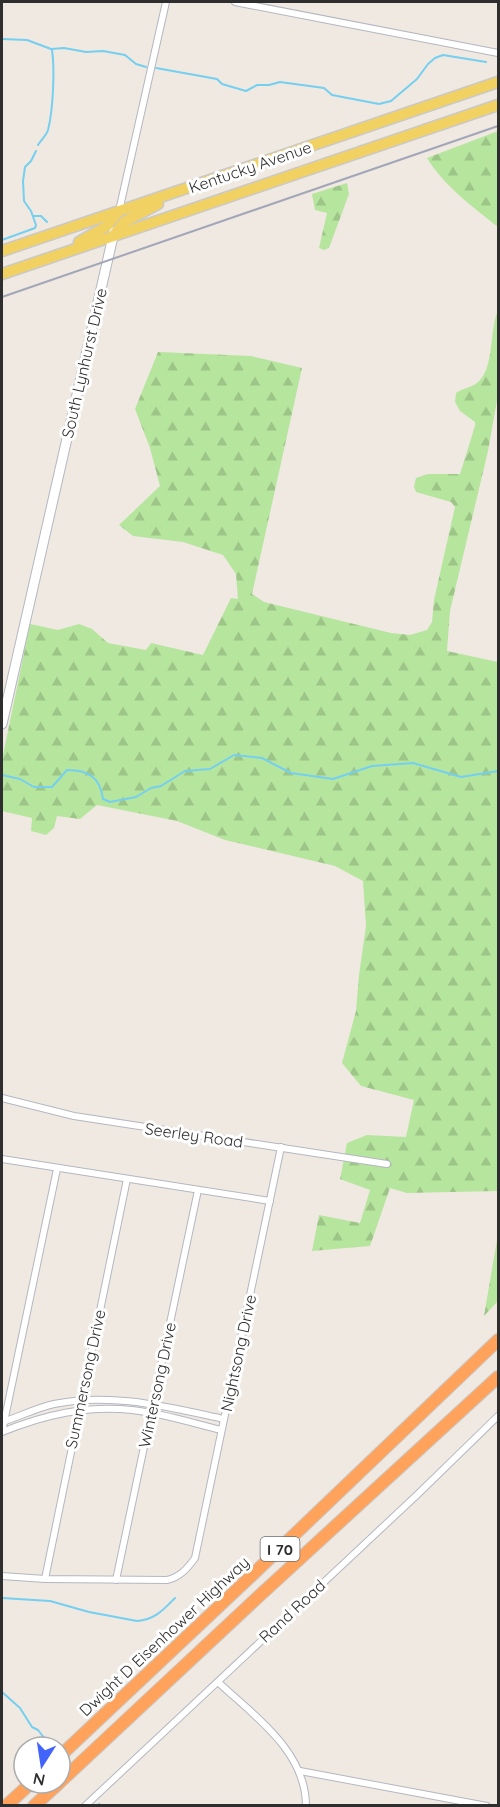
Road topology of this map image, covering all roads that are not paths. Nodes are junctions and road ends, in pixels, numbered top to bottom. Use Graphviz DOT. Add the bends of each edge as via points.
graph roads {
  1 [pos="166,2"];
  2 [pos="235,2"];
  3 [pos="498,53"];
  4 [pos="498,82"];
  5 [pos="498,105"];
  6 [pos="167,195"];
  7 [pos="119,211"];
  8 [pos="113,236"];
  9 [pos="2,251"];
  10 [pos="70,251"];
  11 [pos="2,274"];
  12 [pos="2,724"];
  13 [pos="2,1098"];
  14 [pos="281,1148"];
  15 [pos="2,1159"];
  16 [pos="387,1164"];
  17 [pos="57,1169"];
  18 [pos="127,1179"];
  19 [pos="198,1190"];
  20 [pos="270,1201"];
  21 [pos="498,1332"];
  22 [pos="498,1340"];
  23 [pos="498,1377"];
  24 [pos="436,1399"];
  25 [pos="80,1401"];
  26 [pos="153,1404"];
  27 [pos="79,1410"];
  28 [pos="151,1413"];
  29 [pos="498,1416"];
  30 [pos="224,1419"];
  31 [pos="3,1422"];
  32 [pos="221,1430"];
  33 [pos="2,1432"];
  34 [pos="2,1576"];
  35 [pos="45,1579"];
  36 [pos="117,1580"];
  37 [pos="218,1682"];
  38 [pos="72,1745"];
  39 [pos="72,1770"];
  40 [pos="300,1771"];
  41 [pos="18,1795"];
  42 [pos="45,1795"];
  43 [pos="6,1806"];
  44 [pos="34,1806"];
  45 [pos="85,1806"];
  46 [pos="306,1806"];
  47 [pos="487,1806"];
  1 -- 7 [label="street, South Lynhurst Drive"];
  2 -- 3 [label="street"];
  4 -- 6 [label="main road, Kentucky Avenue"];
  5 -- 8 [label="main road, Kentucky Avenue"];
  6 -- 7 [label="main road, Kentucky Avenue"];
  6 -- 8 [label="main road" via="124,222"];
  7 -- 8 [label="main road, South Lynhurst Drive"];
  7 -- 9 [label="main road, Kentucky Avenue"];
  7 -- 10 [label="main road" via="107,226"];
  8 -- 10 [label="main road, Kentucky Avenue"];
  8 -- 12 [label="main road, South Lynhurst Drive"];
  10 -- 11 [label="main road, Kentucky Avenue"];
  13 -- 14 [label="street, Seerley Road" via="74,1116"];
  14 -- 16 [label="street, Seerley Road"];
  14 -- 20 [label="street, Nightsong Drive"];
  15 -- 17 [label="street"];
  17 -- 18 [label="street"];
  17 -- 31 [label="street"];
  18 -- 19 [label="street"];
  18 -- 25 [label="street, Summersong Drive"];
  19 -- 20 [label="street"];
  19 -- 26 [label="street, Wintersong Drive"];
  20 -- 30 [label="street, Nightsong Drive"];
  21 -- 24 [label="highway"];
  22 -- 24 [label="highway, Dwight D Eisenhower Highway / I 70"];
  23 -- 39 [label="highway, I 70"];
  24 -- 38 [label="highway, Dwight D Eisenhower Highway / I 70"];
  25 -- 26 [label="street"];
  25 -- 27 [label="street, Summersong Drive"];
  25 -- 31 [label="street"];
  26 -- 28 [label="street, Wintersong Drive"];
  26 -- 30 [label="street"];
  27 -- 28 [label="street" via="110,1408"];
  27 -- 33 [label="street"];
  27 -- 35 [label="street, Summersong Drive"];
  28 -- 32 [label="street"];
  28 -- 36 [label="street, Wintersong Drive"];
  29 -- 37 [label="street, Rand Road"];
  30 -- 32 [label="street, Nightsong Drive"];
  31 -- 33 [label="street"];
  32 -- 36 [label="street, Nightsong Drive" via="195,1558 175,1578"];
  34 -- 35 [label="street"];
  35 -- 36 [label="street"];
  37 -- 40 [label="street" via="282,1743"];
  37 -- 45 [label="street, Rand Road"];
  40 -- 46 [label="street"];
  40 -- 47 [label="street"];
  41 -- 43 [label="highway"];
  42 -- 44 [label="highway, I 70"];
}
